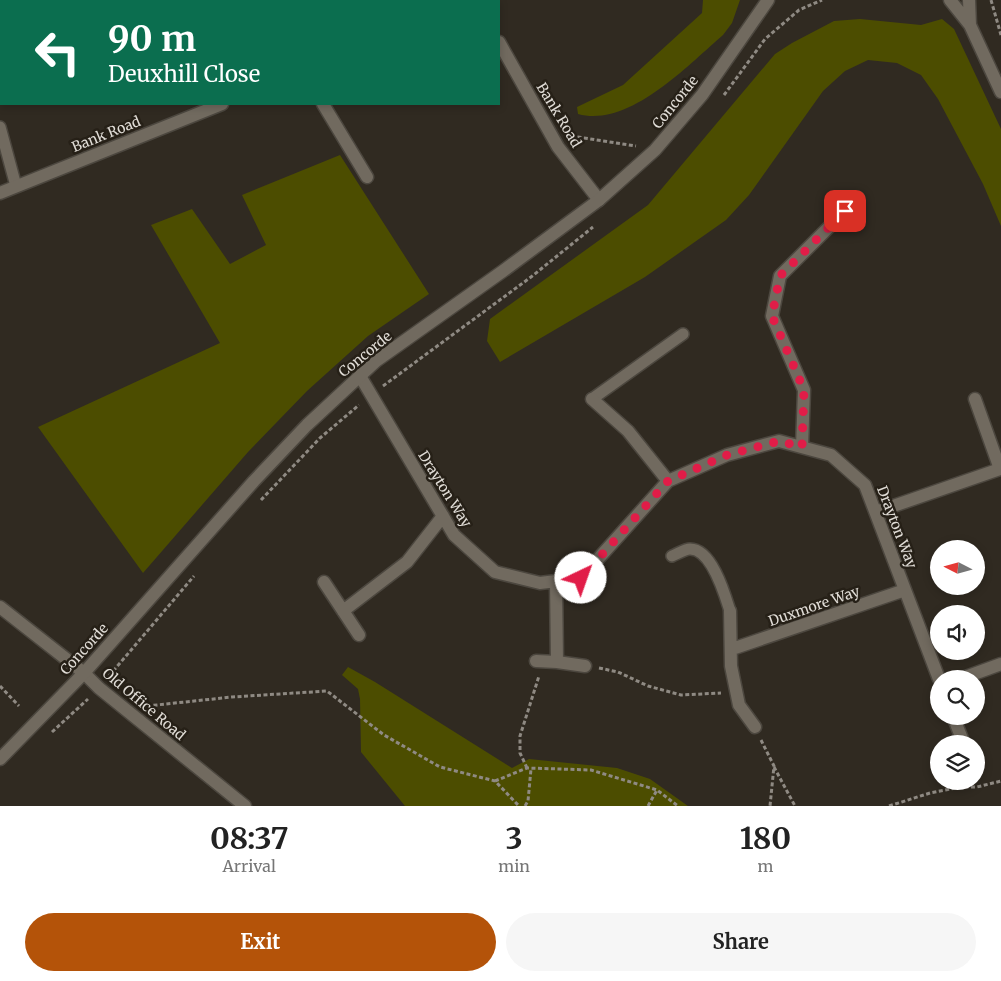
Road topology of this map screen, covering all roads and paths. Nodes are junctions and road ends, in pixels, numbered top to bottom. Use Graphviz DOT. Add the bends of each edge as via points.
graph roads {
  1 [pos="768,0"];
  2 [pos="822,0"];
  3 [pos="950,0"];
  4 [pos="969,0"];
  5 [pos="991,0"];
  6 [pos="970,26"];
  7 [pos="1001,35"];
  8 [pos="500,44"];
  9 [pos="1001,92"];
  10 [pos="718,102"];
  11 [pos="219,105"];
  12 [pos="323,105"];
  13 [pos="0,127"];
  14 [pos="567,135"];
  15 [pos="637,146"];
  16 [pos="367,177"];
  17 [pos="16,186"];
  18 [pos="0,193"];
  19 [pos="858,198"];
  20 [pos="599,200"];
  21 [pos="596,225"];
  22 [pos="683,334"];
  23 [pos="360,376"];
  24 [pos="370,395"];
  25 [pos="592,399"];
  26 [pos="975,399"];
  27 [pos="802,447"];
  28 [pos="668,481"];
  29 [pos="260,502"];
  30 [pos="876,512"];
  31 [pos="443,516"];
  32 [pos="672,556"];
  33 [pos="197,573"];
  34 [pos="324,582"];
  35 [pos="556,582"];
  36 [pos="905,590"];
  37 [pos="0,607"];
  38 [pos="343,611"];
  39 [pos="730,611"];
  40 [pos="359,635"];
  41 [pos="732,649"];
  42 [pos="540,662"];
  43 [pos="557,662"];
  44 [pos="1001,664"];
  45 [pos="585,666"];
  46 [pos="936,670"];
  47 [pos="985,670"];
  48 [pos="84,673"];
  49 [pos="0,686"];
  50 [pos="99,688"];
  51 [pos="737,693"];
  52 [pos="19,706"];
  53 [pos="124,708"];
  54 [pos="755,727"];
  55 [pos="44,738"];
  56 [pos="0,759"];
  57 [pos="774,766"];
  58 [pos="526,768"];
  59 [pos="532,769"];
  60 [pos="495,781"];
  61 [pos="1001,781"];
  62 [pos="985,785"];
  63 [pos="657,790"];
  64 [pos="946,790"];
  65 [pos="245,806"];
  66 [pos="519,806"];
  67 [pos="526,806"];
  68 [pos="648,806"];
  69 [pos="678,806"];
  70 [pos="770,806"];
  71 [pos="795,806"];
  72 [pos="889,806"];
  1 -- 20 [label="street, Concorde" via="702,95 655,150"];
  2 -- 10 [label="path" via="798,10 764,39"];
  3 -- 6 [label="street"];
  4 -- 6 [label="street"];
  5 -- 7 [label="path"];
  6 -- 9 [label="street"];
  8 -- 20 [label="street, Bank Road" via="558,147"];
  11 -- 17 [label="street, Bank Road"];
  12 -- 16 [label="street"];
  13 -- 17 [label="lane"];
  14 -- 15 [label="path"];
  17 -- 18 [label="street, Bank Road"];
  19 -- 27 [label="street" via="780,276 772,316 804,390"];
  20 -- 23 [label="street, Concorde" via="376,361"];
  21 -- 24 [label="path"];
  22 -- 25 [label="lane"];
  23 -- 24 [label="street, Drayton Way"];
  23 -- 48 [label="street, Concorde" via="307,424 254,480"];
  24 -- 29 [label="path" via="320,438"];
  24 -- 31 [label="street, Drayton Way"];
  25 -- 28 [label="street" via="628,431"];
  26 -- 30 [label="street" via="1000,468"];
  27 -- 28 [label="street, Drayton Way" via="779,441 727,455"];
  27 -- 30 [label="street, Drayton Way" via="831,455 838,461 865,485"];
  28 -- 35 [label="street, Drayton Way" via="581,578"];
  30 -- 36 [label="street, Drayton Way"];
  31 -- 35 [label="street, Drayton Way" via="454,535 495,572 540,583"];
  31 -- 38 [label="street" via="407,562"];
  32 -- 39 [label="lane" via="689,549 698,551 720,578"];
  33 -- 50 [label="path"];
  34 -- 38 [label="street"];
  35 -- 43 [label="street"];
  36 -- 41 [label="street, Duxmore Way"];
  36 -- 46 [label="street, Drayton Way"];
  37 -- 48 [label="street, Old Office Road"];
  38 -- 40 [label="street"];
  39 -- 41 [label="street"];
  41 -- 51 [label="street" via="731,666"];
  42 -- 43 [label="street"];
  42 -- 58 [label="path" via="520,736 520,753"];
  43 -- 45 [label="street"];
  44 -- 47 [label="street"];
  45 -- 51 [label="path" via="618,672 648,686 680,695"];
  48 -- 50 [label="street, Old Office Road"];
  48 -- 56 [label="street, Concorde"];
  49 -- 52 [label="path"];
  50 -- 53 [label="street, Old Office Road"];
  50 -- 55 [label="path"];
  51 -- 54 [label="street" via="739,705"];
  53 -- 60 [label="path" via="327,691 384,735 440,767"];
  53 -- 65 [label="street, Old Office Road"];
  54 -- 57 [label="path"];
  57 -- 70 [label="path"];
  57 -- 71 [label="path"];
  58 -- 59 [label="path"];
  58 -- 60 [label="path"];
  59 -- 63 [label="path" via="591,770"];
  59 -- 67 [label="path"];
  60 -- 66 [label="path"];
  61 -- 62 [label="path"];
  63 -- 68 [label="path"];
  63 -- 69 [label="path"];
  64 -- 72 [label="path"];
}
